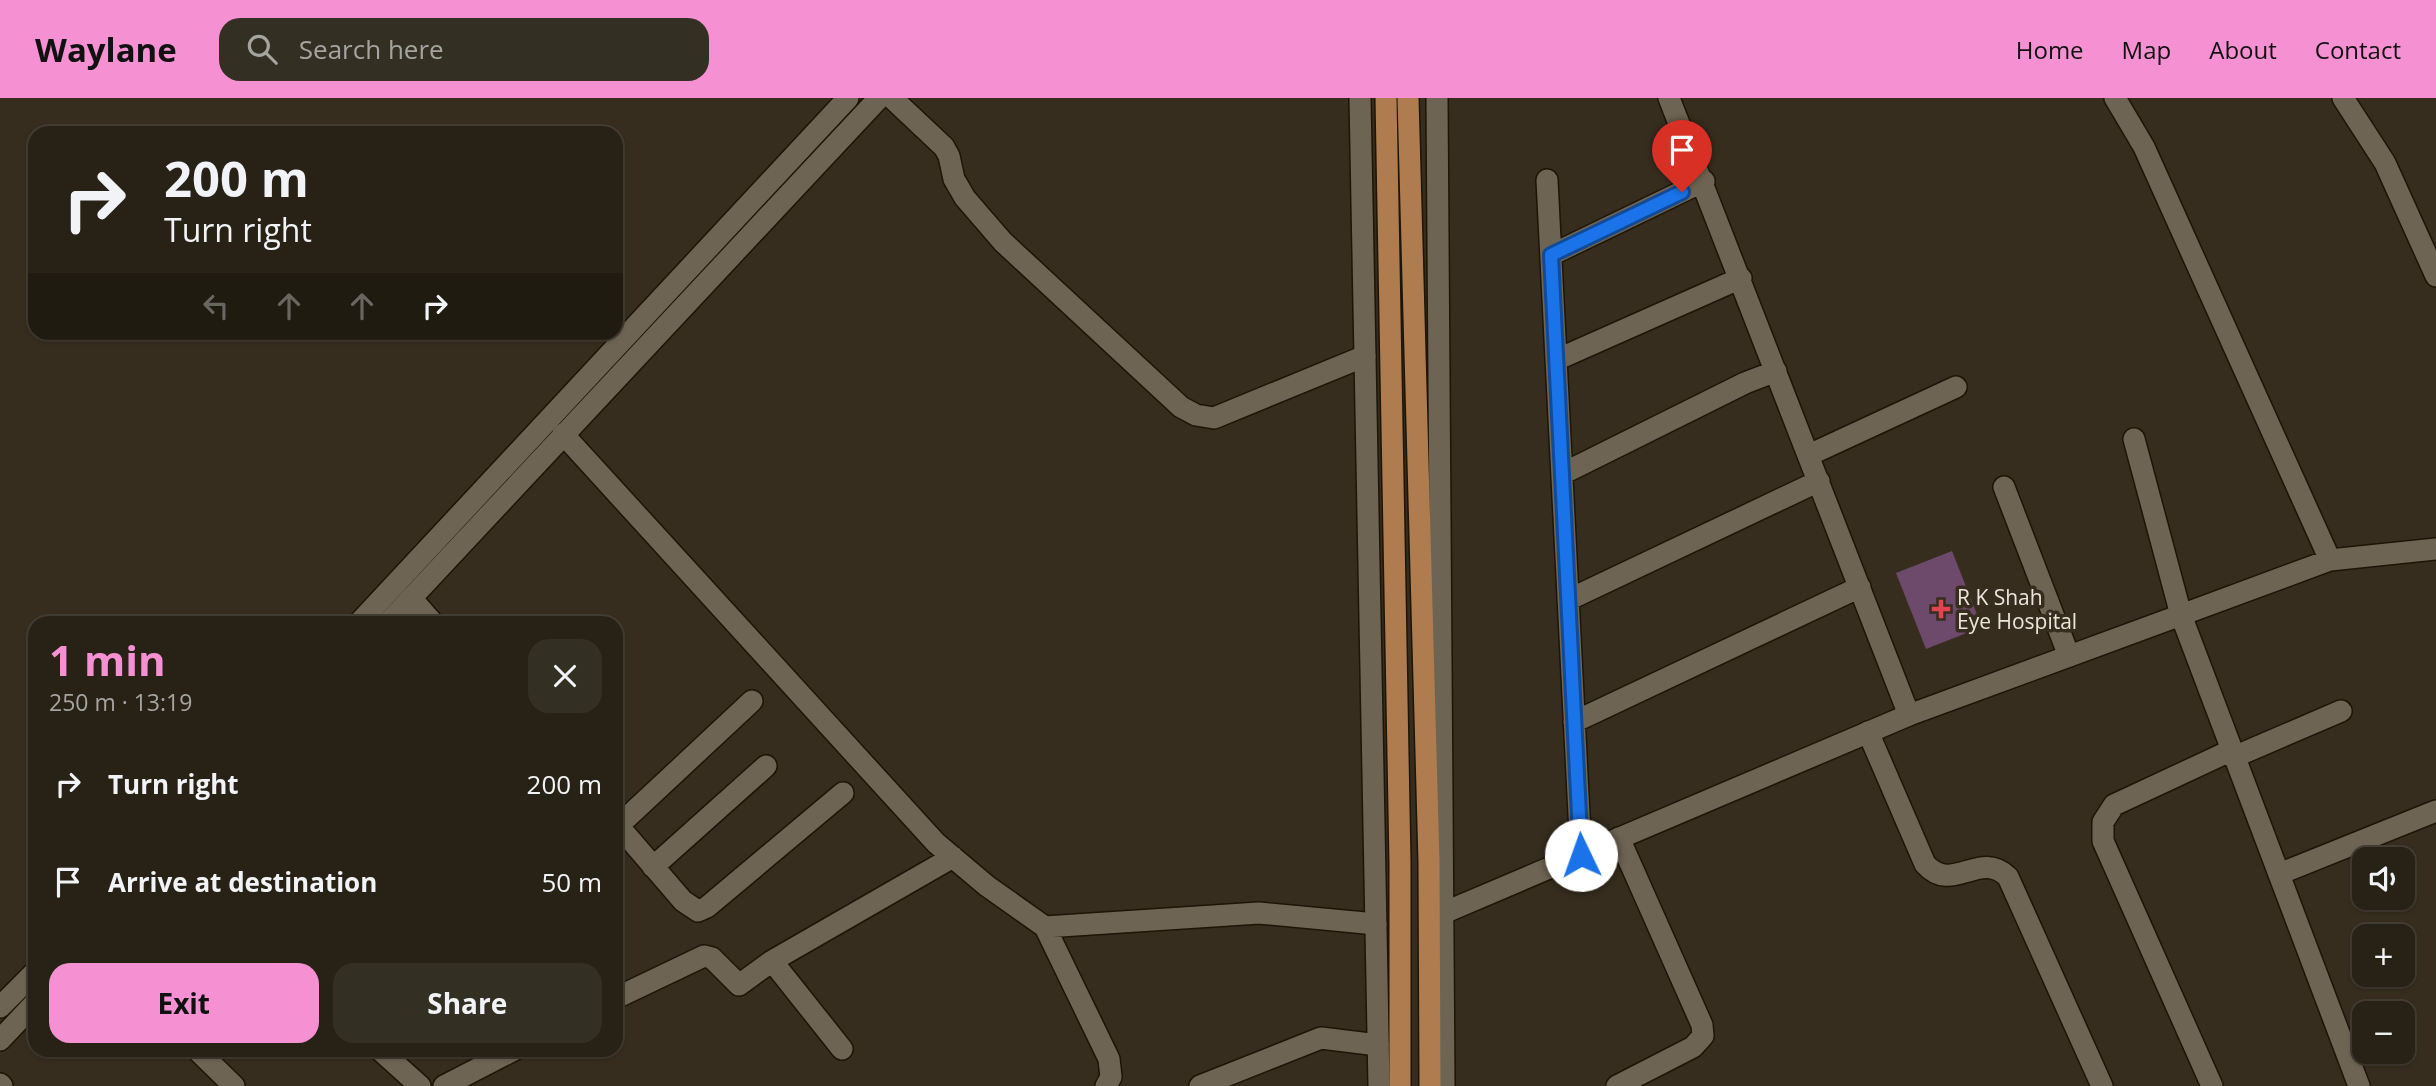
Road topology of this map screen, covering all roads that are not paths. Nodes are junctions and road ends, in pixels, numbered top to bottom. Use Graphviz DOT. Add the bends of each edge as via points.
graph roads {
  1 [pos="848,98"];
  2 [pos="879,98"];
  3 [pos="892,98"];
  4 [pos="1360,98"];
  5 [pos="1386,98"];
  6 [pos="1408,98"];
  7 [pos="1437,98"];
  8 [pos="1669,98"];
  9 [pos="2115,98"];
  10 [pos="2343,98"];
  11 [pos="1548,180"];
  12 [pos="1704,181"];
  13 [pos="1551,255"];
  14 [pos="2436,276"];
  15 [pos="1741,278"];
  16 [pos="623,340"];
  17 [pos="623,340"];
  18 [pos="1365,356"];
  19 [pos="1556,360"];
  20 [pos="1776,371"];
  21 [pos="1956,387"];
  22 [pos="563,433"];
  23 [pos="2134,439"];
  24 [pos="1809,454"];
  25 [pos="1562,474"];
  26 [pos="1819,481"];
  27 [pos="2004,487"];
  28 [pos="2436,549"];
  29 [pos="2330,560"];
  30 [pos="1860,587"];
  31 [pos="411,598"];
  32 [pos="1568,600"];
  33 [pos="2181,615"];
  34 [pos="366,616"];
  35 [pos="394,616"];
  36 [pos="427,616"];
  37 [pos="2069,656"];
  38 [pos="752,701"];
  39 [pos="2342,712"];
  40 [pos="1909,715"];
  41 [pos="1574,722"];
  42 [pos="1868,733"];
  43 [pos="2233,753"];
  44 [pos="766,766"];
  45 [pos="843,793"];
  46 [pos="2436,811"];
  47 [pos="623,819"];
  48 [pos="623,831"];
  49 [pos="1619,838"];
  50 [pos="1581,855"];
  51 [pos="953,857"];
  52 [pos="653,867"];
  53 [pos="2279,874"];
  54 [pos="1441,914"];
  55 [pos="1376,924"];
  56 [pos="1045,927"];
  57 [pos="772,961"];
  58 [pos="28,979"];
  59 [pos="623,994"];
  60 [pos="0,1007"];
  61 [pos="28,1010"];
  62 [pos="0,1040"];
  63 [pos="1378,1045"];
  64 [pos="842,1049"];
  65 [pos="204,1057"];
  66 [pos="388,1057"];
  67 [pos="500,1057"];
  68 [pos="234,1086"];
  69 [pos="419,1086"];
  70 [pos="444,1086"];
  71 [pos="1105,1086"];
  72 [pos="1200,1086"];
  73 [pos="1379,1086"];
  74 [pos="1400,1086"];
  75 [pos="1430,1086"];
  76 [pos="1444,1086"];
  77 [pos="1617,1086"];
  78 [pos="2102,1086"];
  79 [pos="2212,1086"];
  80 [pos="2359,1086"];
  1 -- 17 [label="street"];
  2 -- 22 [label="street"];
  3 -- 18 [label="street" via="944,147 965,198 1003,242 1181,408 1214,418"];
  4 -- 18 [label="street"];
  5 -- 74 [label="main road"];
  6 -- 75 [label="main road" via="1429,862"];
  7 -- 54 [label="street"];
  8 -- 12 [label="street"];
  9 -- 29 [label="street" via="2144,147"];
  10 -- 14 [label="street" via="2385,163"];
  11 -- 13 [label="street"];
  12 -- 13 [label="street"];
  12 -- 15 [label="street"];
  13 -- 19 [label="street"];
  15 -- 19 [label="street"];
  15 -- 20 [label="street"];
  16 -- 34 [label="street"];
  18 -- 55 [label="street"];
  19 -- 25 [label="street"];
  20 -- 24 [label="street"];
  20 -- 25 [label="street"];
  21 -- 24 [label="street"];
  22 -- 31 [label="street"];
  22 -- 51 [label="street"];
  23 -- 33 [label="street"];
  24 -- 26 [label="street"];
  25 -- 32 [label="street"];
  26 -- 30 [label="street"];
  26 -- 32 [label="street"];
  27 -- 37 [label="street"];
  28 -- 29 [label="street"];
  29 -- 33 [label="street"];
  30 -- 40 [label="street"];
  30 -- 41 [label="street"];
  31 -- 35 [label="street"];
  31 -- 36 [label="street"];
  32 -- 41 [label="street"];
  33 -- 37 [label="street"];
  33 -- 43 [label="street"];
  37 -- 40 [label="street"];
  38 -- 47 [label="street"];
  39 -- 43 [label="street"];
  40 -- 42 [label="street"];
  41 -- 50 [label="street"];
  42 -- 49 [label="street"];
  42 -- 78 [label="street" via="1924,863 1933,873 1944,877 1990,866 2008,877"];
  43 -- 53 [label="street"];
  43 -- 79 [label="street" via="2115,805 2103,822 2103,841"];
  44 -- 52 [label="street"];
  45 -- 52 [label="street" via="698,911"];
  46 -- 53 [label="street"];
  48 -- 52 [label="street"];
  49 -- 50 [label="street"];
  49 -- 77 [label="street" via="1703,1036 1693,1047"];
  50 -- 54 [label="street"];
  51 -- 56 [label="street"];
  51 -- 57 [label="street"];
  53 -- 80 [label="street"];
  54 -- 76 [label="street"];
  55 -- 56 [label="street" via="1259,913"];
  55 -- 63 [label="street"];
  56 -- 71 [label="street" via="1108,1059 1111,1077"];
  57 -- 59 [label="street" via="739,985 712,958 696,957"];
  57 -- 64 [label="street"];
  58 -- 60 [label="street"];
  61 -- 62 [label="street"];
  63 -- 72 [label="street" via="1321,1038"];
  63 -- 73 [label="street"];
  65 -- 68 [label="street"];
  66 -- 69 [label="street"];
  67 -- 70 [label="street"];
}
